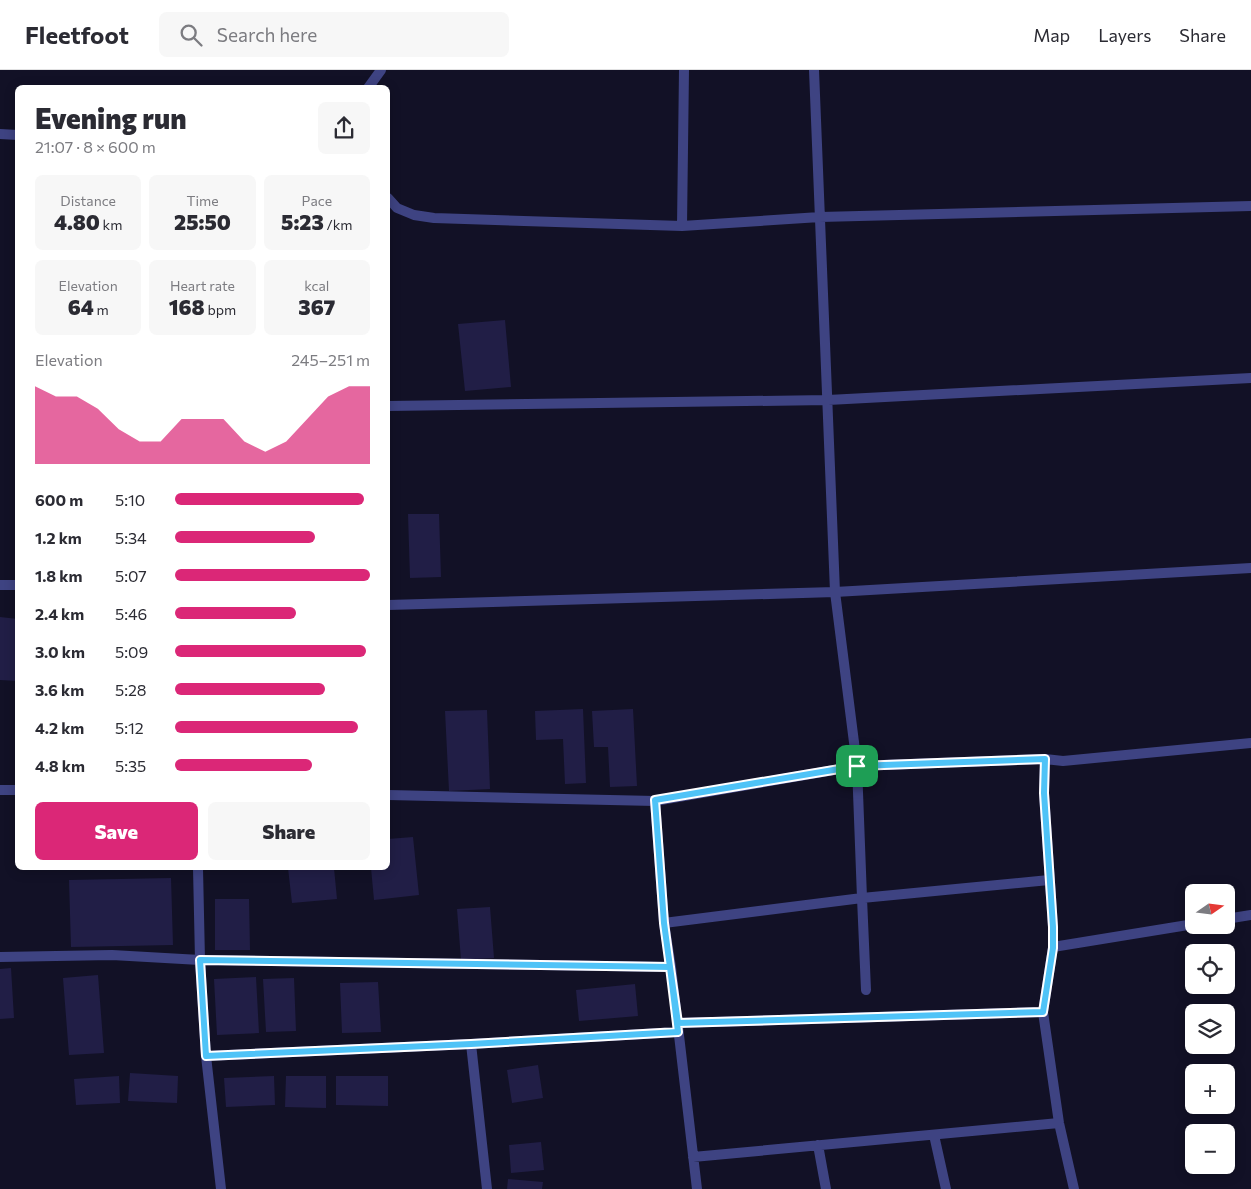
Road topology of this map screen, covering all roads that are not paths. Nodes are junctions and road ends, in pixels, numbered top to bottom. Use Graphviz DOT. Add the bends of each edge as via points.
graph roads {
  1 [pos="381,70"];
  2 [pos="684,70"];
  3 [pos="814,70"];
  4 [pos="370,85"];
  5 [pos="0,134"];
  6 [pos="15,135"];
  7 [pos="390,200"];
  8 [pos="1251,206"];
  9 [pos="820,217"];
  10 [pos="682,226"];
  11 [pos="1251,378"];
  12 [pos="828,400"];
  13 [pos="390,406"];
  14 [pos="1251,568"];
  15 [pos="0,585"];
  16 [pos="15,586"];
  17 [pos="835,592"];
  18 [pos="390,605"];
  19 [pos="1251,743"];
  20 [pos="1045,759"];
  21 [pos="857,766"];
  22 [pos="0,790"];
  23 [pos="15,790"];
  24 [pos="390,795"];
  25 [pos="655,800"];
  26 [pos="198,870"];
  27 [pos="1049,880"];
  28 [pos="862,898"];
  29 [pos="1251,915"];
  30 [pos="1235,918"];
  31 [pos="664,923"];
  32 [pos="1185,926"];
  33 [pos="1053,948"];
  34 [pos="0,957"];
  35 [pos="200,960"];
  36 [pos="670,967"];
  37 [pos="866,990"];
  38 [pos="1043,1012"];
  39 [pos="678,1028"];
  40 [pos="471,1044"];
  41 [pos="206,1056"];
  42 [pos="1059,1123"];
  43 [pos="934,1135"];
  44 [pos="818,1145"];
  45 [pos="693,1157"];
  46 [pos="221,1189"];
  47 [pos="487,1189"];
  48 [pos="697,1189"];
  49 [pos="826,1189"];
  50 [pos="946,1189"];
  51 [pos="1074,1189"];
  1 -- 4 [label="street"];
  2 -- 10 [label="street"];
  3 -- 9 [label="street"];
  5 -- 6 [label="street"];
  7 -- 10 [label="street" via="398,208 414,215 434,218"];
  8 -- 9 [label="street"];
  9 -- 10 [label="street"];
  9 -- 12 [label="street"];
  11 -- 12 [label="street"];
  12 -- 13 [label="street"];
  12 -- 17 [label="street"];
  14 -- 17 [label="street"];
  15 -- 16 [label="street"];
  17 -- 18 [label="street"];
  17 -- 21 [label="street"];
  19 -- 20 [label="street" via="1063,761"];
  20 -- 21 [label="street"];
  20 -- 27 [label="street"];
  21 -- 25 [label="street"];
  21 -- 28 [label="street"];
  22 -- 23 [label="street"];
  24 -- 25 [label="street"];
  25 -- 31 [label="street"];
  26 -- 35 [label="street"];
  27 -- 28 [label="street"];
  27 -- 33 [label="street"];
  28 -- 31 [label="street"];
  28 -- 37 [label="street"];
  29 -- 30 [label="street"];
  31 -- 36 [label="street"];
  32 -- 33 [label="street"];
  33 -- 38 [label="street"];
  34 -- 35 [label="street" via="112,955"];
  35 -- 36 [label="street"];
  35 -- 41 [label="street"];
  36 -- 39 [label="street"];
  38 -- 39 [label="street"];
  38 -- 42 [label="street"];
  39 -- 40 [label="street"];
  39 -- 45 [label="street"];
  40 -- 41 [label="street"];
  40 -- 47 [label="street"];
  41 -- 46 [label="street"];
  42 -- 43 [label="street"];
  42 -- 51 [label="street"];
  43 -- 44 [label="street"];
  43 -- 50 [label="street"];
  44 -- 45 [label="street"];
  44 -- 49 [label="street"];
  45 -- 48 [label="street"];
}
